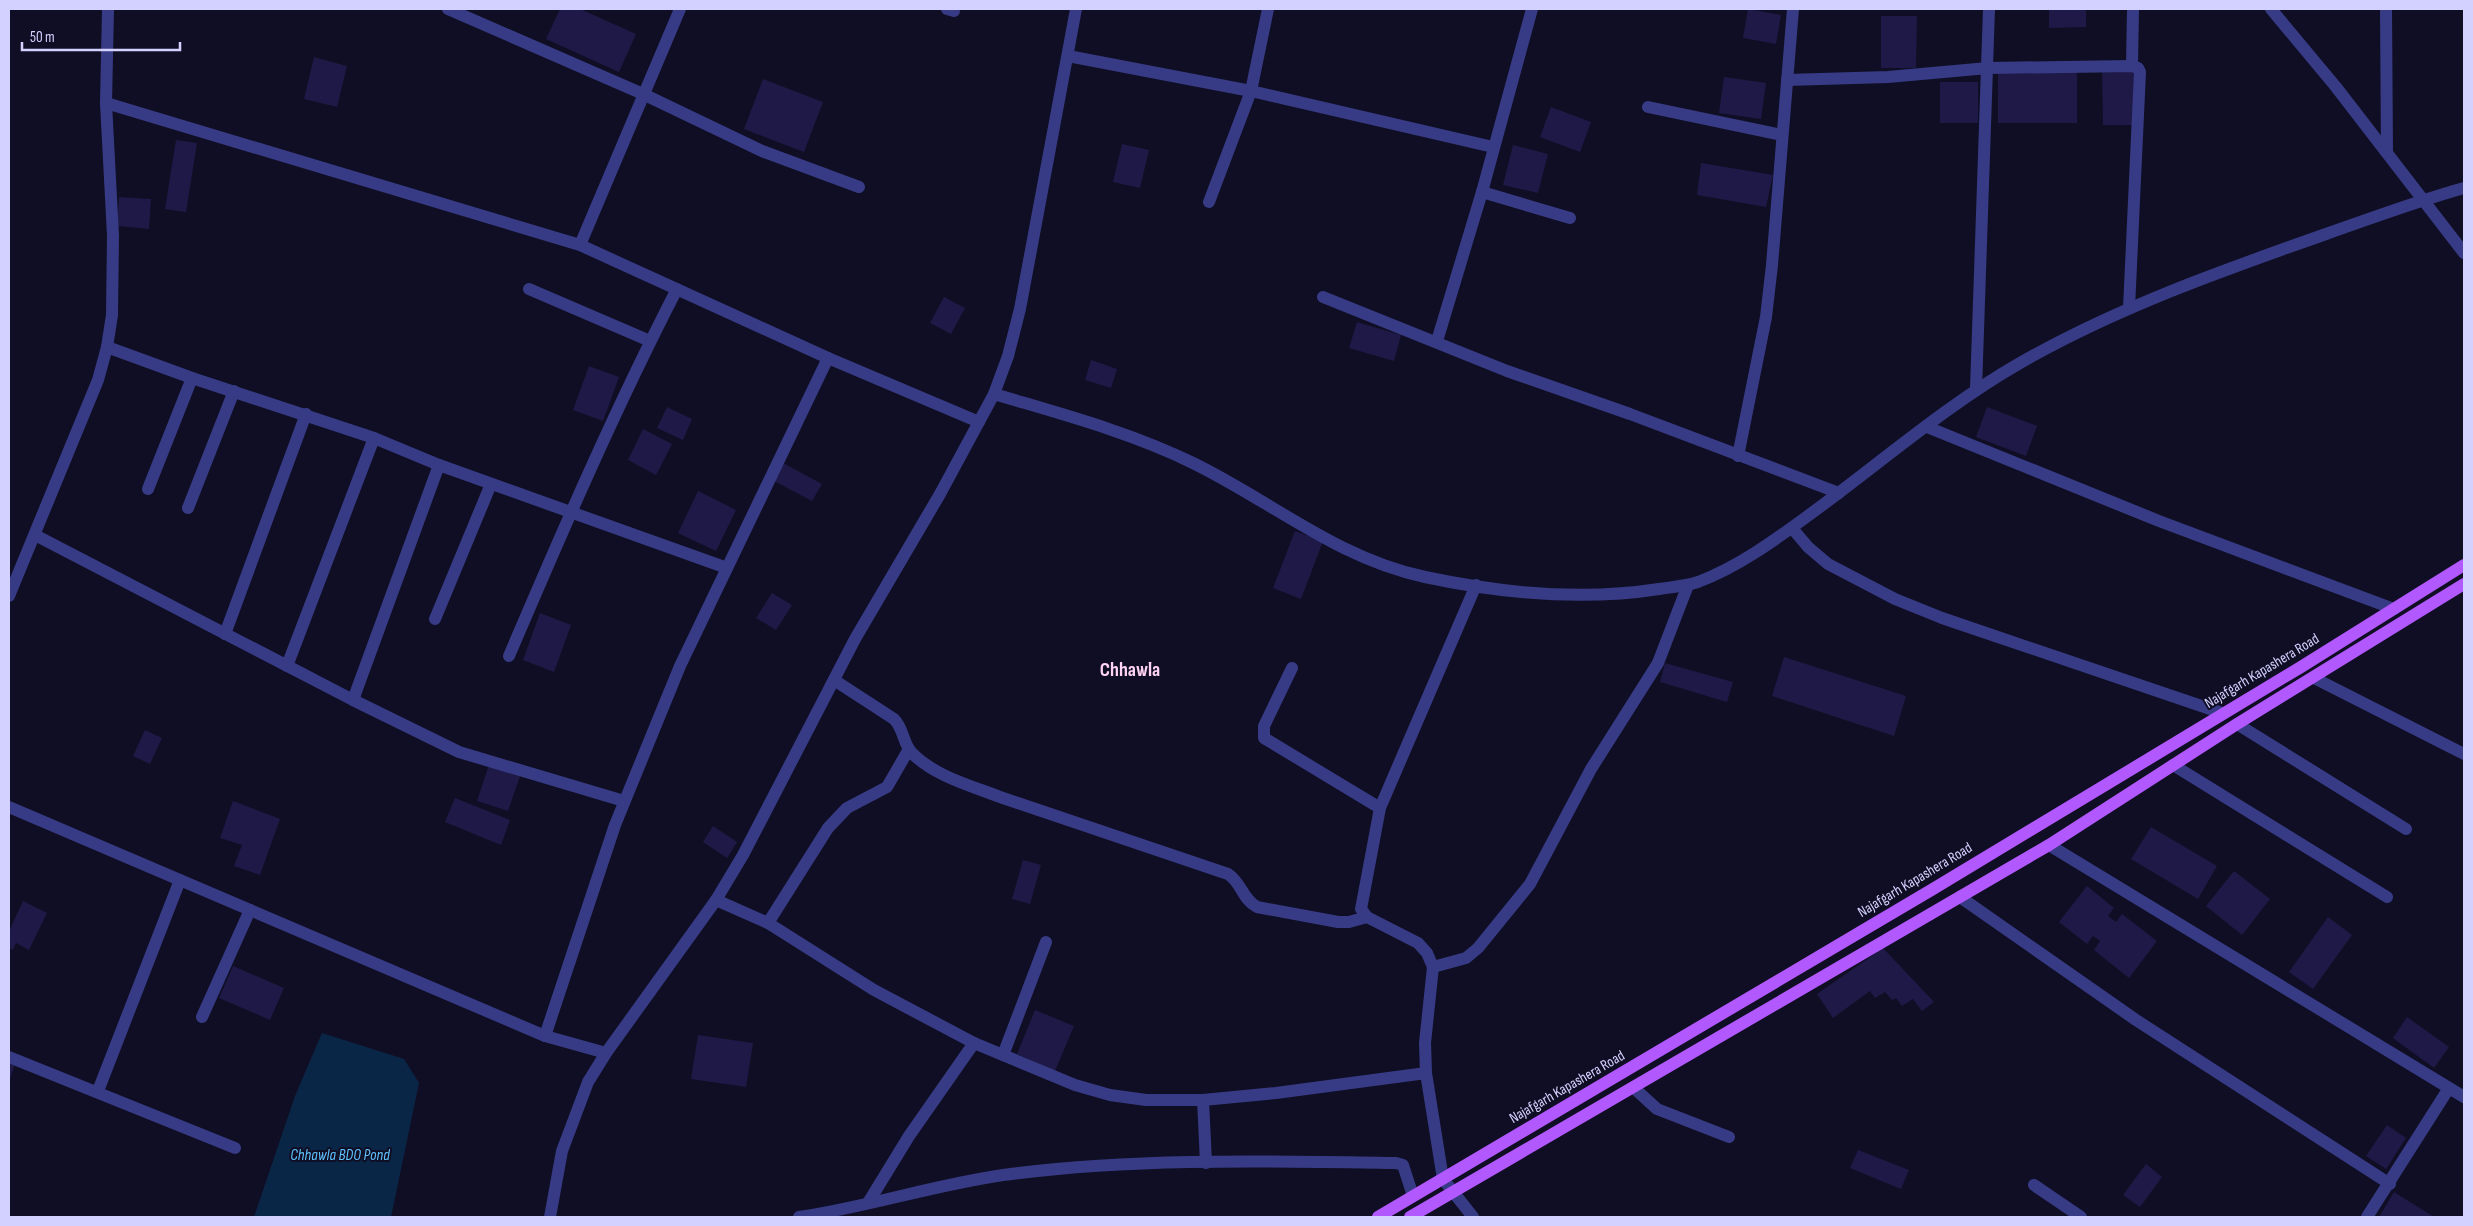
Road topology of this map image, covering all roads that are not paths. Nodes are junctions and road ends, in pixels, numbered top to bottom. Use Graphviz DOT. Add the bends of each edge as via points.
graph roads {
  1 [pos="108,9"];
  2 [pos="448,9"];
  3 [pos="680,9"];
  4 [pos="1076,9"];
  5 [pos="1268,9"];
  6 [pos="1532,9"];
  7 [pos="1793,9"];
  8 [pos="1989,9"];
  9 [pos="2133,9"];
  10 [pos="2271,9"];
  11 [pos="2386,9"];
  12 [pos="1068,56"];
  13 [pos="2132,66"];
  14 [pos="1988,68"];
  15 [pos="1787,80"];
  16 [pos="1251,91"];
  17 [pos="643,94"];
  18 [pos="106,103"];
  19 [pos="1648,107"];
  20 [pos="1782,135"];
  21 [pos="1493,146"];
  22 [pos="2387,152"];
  23 [pos="859,187"];
  24 [pos="2464,188"];
  25 [pos="1482,192"];
  26 [pos="2422,199"];
  27 [pos="1209,202"];
  28 [pos="1570,218"];
  29 [pos="580,245"];
  30 [pos="2464,253"];
  31 [pos="529,289"];
  32 [pos="677,289"];
  33 [pos="1323,297"];
  34 [pos="2129,308"];
  35 [pos="650,341"];
  36 [pos="1437,341"];
  37 [pos="107,348"];
  38 [pos="828,358"];
  39 [pos="192,378"];
  40 [pos="1976,389"];
  41 [pos="234,391"];
  42 [pos="994,394"];
  43 [pos="306,414"];
  44 [pos="978,422"];
  45 [pos="1927,426"];
  46 [pos="374,438"];
  47 [pos="1738,456"];
  48 [pos="439,466"];
  49 [pos="491,484"];
  50 [pos="148,489"];
  51 [pos="1839,493"];
  52 [pos="188,508"];
  53 [pos="571,510"];
  54 [pos="1792,528"];
  55 [pos="35,535"];
  56 [pos="2464,565"];
  57 [pos="728,568"];
  58 [pos="2464,584"];
  59 [pos="1476,585"];
  60 [pos="1688,585"];
  61 [pos="9,596"];
  62 [pos="2394,609"];
  63 [pos="435,620"];
  64 [pos="225,634"];
  65 [pos="509,656"];
  66 [pos="287,666"];
  67 [pos="1292,668"];
  68 [pos="2314,678"];
  69 [pos="834,680"];
  70 [pos="353,700"];
  71 [pos="2222,713"];
  72 [pos="2237,724"];
  73 [pos="908,748"];
  74 [pos="2464,754"];
  75 [pos="2173,765"];
  76 [pos="624,801"];
  77 [pos="9,807"];
  78 [pos="1380,808"];
  79 [pos="2406,829"];
  80 [pos="2049,845"];
  81 [pos="180,880"];
  82 [pos="1960,897"];
  83 [pos="2387,897"];
  84 [pos="716,900"];
  85 [pos="250,910"];
  86 [pos="1367,917"];
  87 [pos="768,922"];
  88 [pos="1046,942"];
  89 [pos="1433,967"];
  90 [pos="202,1017"];
  91 [pos="544,1036"];
  92 [pos="974,1043"];
  93 [pos="606,1052"];
  94 [pos="1003,1055"];
  95 [pos="9,1057"];
  96 [pos="1426,1073"];
  97 [pos="1634,1088"];
  98 [pos="2449,1088"];
  99 [pos="98,1091"];
  100 [pos="2464,1097"];
  101 [pos="1203,1100"];
  102 [pos="1729,1137"];
  103 [pos="235,1148"];
  104 [pos="1206,1163"];
  105 [pos="1443,1179"];
  106 [pos="2390,1184"];
  107 [pos="2034,1185"];
  108 [pos="1454,1192"];
  109 [pos="1413,1196"];
  110 [pos="868,1203"];
  111 [pos="550,1217"];
  112 [pos="799,1217"];
  113 [pos="1378,1217"];
  114 [pos="1410,1217"];
  115 [pos="1473,1217"];
  116 [pos="2081,1217"];
  117 [pos="2367,1217"];
  1 -- 18 [label="street"];
  2 -- 17 [label="street"];
  3 -- 17 [label="street"];
  4 -- 12 [label="street"];
  5 -- 16 [label="street"];
  6 -- 21 [label="street"];
  7 -- 15 [label="street"];
  8 -- 14 [label="street"];
  9 -- 13 [label="street"];
  10 -- 22 [label="street"];
  11 -- 22 [label="street"];
  12 -- 16 [label="street"];
  12 -- 42 [label="street" via="1020,309"];
  13 -- 14 [label="street"];
  13 -- 34 [label="street" via="2140,72"];
  14 -- 15 [label="street"];
  14 -- 40 [label="street"];
  15 -- 20 [label="street"];
  16 -- 21 [label="street"];
  16 -- 27 [label="street"];
  17 -- 23 [label="street" via="762,151"];
  17 -- 29 [label="street"];
  18 -- 29 [label="street"];
  18 -- 37 [label="street" via="113,236 112,315"];
  19 -- 20 [label="street"];
  20 -- 47 [label="street" via="1766,317"];
  21 -- 25 [label="street"];
  22 -- 26 [label="street"];
  24 -- 26 [label="street"];
  25 -- 28 [label="street"];
  25 -- 36 [label="street"];
  26 -- 30 [label="street"];
  26 -- 34 [label="street" via="2248,261"];
  29 -- 32 [label="street"];
  31 -- 35 [label="street"];
  32 -- 35 [label="street"];
  32 -- 38 [label="street"];
  33 -- 36 [label="street"];
  34 -- 40 [label="street" via="2062,340"];
  35 -- 53 [label="street"];
  36 -- 47 [label="street" via="1507,371"];
  37 -- 39 [label="street"];
  37 -- 55 [label="street" via="98,380"];
  38 -- 44 [label="street"];
  38 -- 57 [label="street"];
  39 -- 41 [label="street"];
  39 -- 50 [label="street"];
  40 -- 45 [label="street"];
  41 -- 43 [label="street"];
  41 -- 52 [label="street"];
  42 -- 44 [label="street"];
  42 -- 59 [label="street" via="1160,447 1205,469 1350,553 1424,577"];
  43 -- 46 [label="street"];
  43 -- 64 [label="street"];
  44 -- 69 [label="street"];
  45 -- 51 [label="street"];
  45 -- 62 [label="street" via="2159,521"];
  46 -- 48 [label="street"];
  46 -- 66 [label="street"];
  47 -- 51 [label="street"];
  48 -- 49 [label="street"];
  48 -- 70 [label="street"];
  49 -- 53 [label="street"];
  49 -- 63 [label="street"];
  51 -- 54 [label="street"];
  53 -- 57 [label="street"];
  53 -- 65 [label="street"];
  54 -- 60 [label="street" via="1726,570"];
  54 -- 71 [label="street" via="1808,548 1828,564 1895,599"];
  55 -- 61 [label="street"];
  55 -- 64 [label="street"];
  56 -- 62 [label="main road, Najafgarh Kapashera Road"];
  57 -- 76 [label="street" via="680,666"];
  58 -- 68 [label="main road"];
  59 -- 60 [label="street" via="1582,595 1630,594"];
  59 -- 78 [label="street"];
  60 -- 89 [label="street" via="1658,662 1591,769 1530,884 1478,948 1466,958"];
  62 -- 71 [label="main road, Najafgarh Kapashera Road"];
  64 -- 66 [label="street"];
  66 -- 70 [label="street"];
  67 -- 78 [label="street" via="1264,726 1264,738"];
  68 -- 72 [label="main road"];
  68 -- 74 [label="street"];
  69 -- 73 [label="street" via="900,724"];
  69 -- 84 [label="street" via="765,816"];
  70 -- 76 [label="street" via="476,758"];
  71 -- 105 [label="main road, Najafgarh Kapashera Road"];
  72 -- 75 [label="main road"];
  72 -- 79 [label="street"];
  73 -- 86 [label="street" via="932,768 1000,798 1228,874 1235,878 1250,903 1257,907 1338,922"];
  73 -- 87 [label="street" via="887,787 847,808 828,828"];
  75 -- 80 [label="main road"];
  75 -- 83 [label="street"];
  76 -- 91 [label="street"];
  77 -- 81 [label="street"];
  78 -- 86 [label="street" via="1361,898 1361,909"];
  80 -- 82 [label="main road"];
  80 -- 98 [label="street"];
  81 -- 85 [label="street"];
  81 -- 99 [label="street"];
  82 -- 97 [label="main road"];
  82 -- 106 [label="street" via="2136,1020"];
  84 -- 87 [label="street"];
  84 -- 93 [label="street"];
  85 -- 90 [label="street"];
  85 -- 91 [label="street"];
  86 -- 89 [label="street" via="1418,943"];
  87 -- 92 [label="street" via="874,990"];
  88 -- 94 [label="street"];
  89 -- 96 [label="street" via="1425,1042"];
  91 -- 93 [label="street"];
  92 -- 94 [label="street"];
  92 -- 110 [label="street" via="909,1136"];
  93 -- 111 [label="street" via="588,1082 562,1151"];
  94 -- 101 [label="street" via="1075,1085 1110,1095 1146,1100"];
  95 -- 99 [label="street"];
  96 -- 101 [label="street" via="1276,1094"];
  96 -- 105 [label="street"];
  97 -- 102 [label="street" via="1657,1109"];
  97 -- 108 [label="main road"];
  98 -- 100 [label="street"];
  98 -- 106 [label="street"];
  99 -- 103 [label="street"];
  101 -- 104 [label="street"];
  104 -- 109 [label="street" via="1403,1164"];
  104 -- 110 [label="street" via="1068,1169 1002,1176"];
  105 -- 108 [label="street"];
  105 -- 109 [label="main road, Najafgarh Kapashera Road"];
  106 -- 117 [label="street"];
  107 -- 116 [label="street"];
  108 -- 114 [label="main road"];
  108 -- 115 [label="street"];
  109 -- 113 [label="main road, Najafgarh Kapashera Road"];
  110 -- 112 [label="street"];
}
